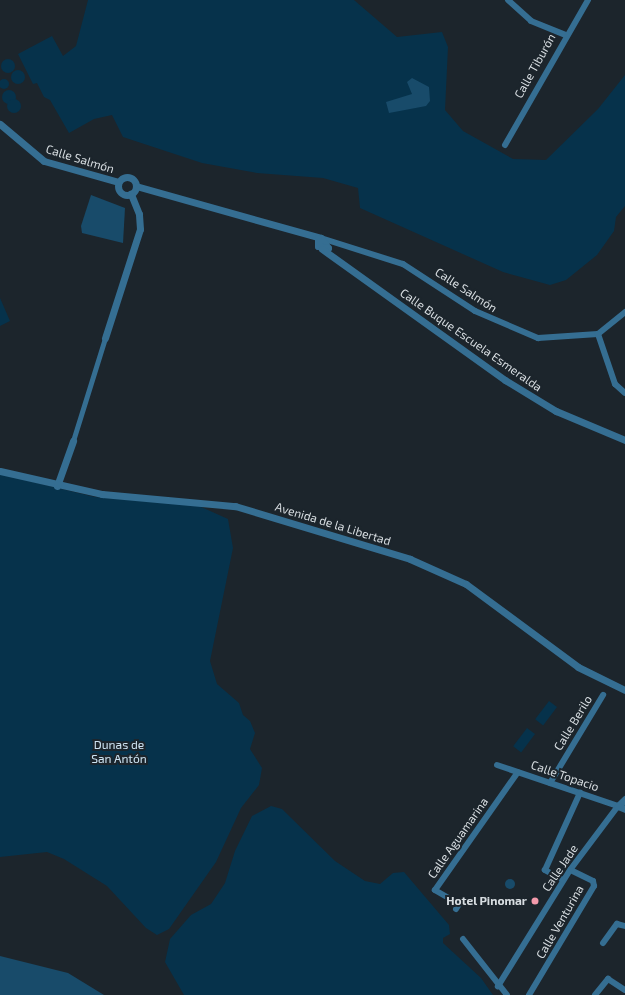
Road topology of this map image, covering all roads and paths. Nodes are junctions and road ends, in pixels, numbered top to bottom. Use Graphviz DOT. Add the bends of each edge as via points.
graph roads {
  1 [pos="508,0"];
  2 [pos="588,0"];
  3 [pos="565,35"];
  4 [pos="0,124"];
  5 [pos="505,145"];
  6 [pos="118,182"];
  7 [pos="136,186"];
  8 [pos="132,194"];
  9 [pos="306,236"];
  10 [pos="321,238"];
  11 [pos="338,245"];
  12 [pos="324,248"];
  13 [pos="625,312"];
  14 [pos="598,334"];
  15 [pos="105,338"];
  16 [pos="625,393"];
  17 [pos="625,440"];
  18 [pos="73,441"];
  19 [pos="0,471"];
  20 [pos="57,486"];
  21 [pos="625,690"];
  22 [pos="603,695"];
  23 [pos="497,765"];
  24 [pos="518,772"];
  25 [pos="550,783"];
  26 [pos="580,793"];
  27 [pos="625,799"];
  28 [pos="622,807"];
  29 [pos="570,870"];
  30 [pos="563,880"];
  31 [pos="456,909"];
  32 [pos="625,926"];
  33 [pos="463,939"];
  34 [pos="603,943"];
  35 [pos="498,986"];
  36 [pos="625,990"];
  37 [pos="507,995"];
  38 [pos="529,995"];
  39 [pos="595,995"];
  1 -- 3 [label="street" via="531,21"];
  2 -- 3 [label="street, Calle Tiburón"];
  3 -- 5 [label="street, Calle Tiburón"];
  4 -- 6 [label="street, Calle Salmón" via="44,161"];
  6 -- 7 [label="street, Calle Salmón" via="129,177"];
  6 -- 8 [label="street" via="122,194"];
  7 -- 8 [label="street"];
  7 -- 9 [label="street"];
  8 -- 15 [label="street" via="140,214 140,229"];
  9 -- 10 [label="street"];
  9 -- 12 [label="street, Calle Buque Escuela Esmeralda"];
  10 -- 11 [label="street, Calle Salmón"];
  10 -- 12 [label="street"];
  10 -- 12 [label="street"];
  11 -- 12 [label="street"];
  11 -- 14 [label="street, Calle Salmón" via="403,264 475,311 514,331 538,338"];
  12 -- 17 [label="street, Calle Buque Escuela Esmeralda" via="505,380 556,411"];
  13 -- 14 [label="street"];
  14 -- 16 [label="street" via="615,384"];
  15 -- 18 [label="street"];
  18 -- 20 [label="street"];
  19 -- 20 [label="street, Avenida de la Libertad"];
  20 -- 21 [label="street, Avenida de la Libertad" via="235,506 410,559 466,584 499,605 578,667"];
  22 -- 25 [label="street, Calle Berilo"];
  23 -- 24 [label="street, Calle Topacio"];
  24 -- 25 [label="street, Calle Topacio"];
  24 -- 31 [label="street, Calle Aguamarina" via="435,890 458,904"];
  25 -- 26 [label="street, Calle Topacio"];
  26 -- 28 [label="street, Calle Topacio"];
  26 -- 30 [label="street" via="545,870"];
  27 -- 28 [label="street"];
  28 -- 29 [label="street, Calle Jade"];
  29 -- 30 [label="street, Calle Jade"];
  29 -- 38 [label="street, Calle Venturina" via="593,881 594,886"];
  30 -- 35 [label="street, Calle Jade"];
  32 -- 34 [label="street" via="617,924"];
  33 -- 35 [label="street"];
  35 -- 37 [label="street"];
  36 -- 39 [label="street" via="608,979"];
}
